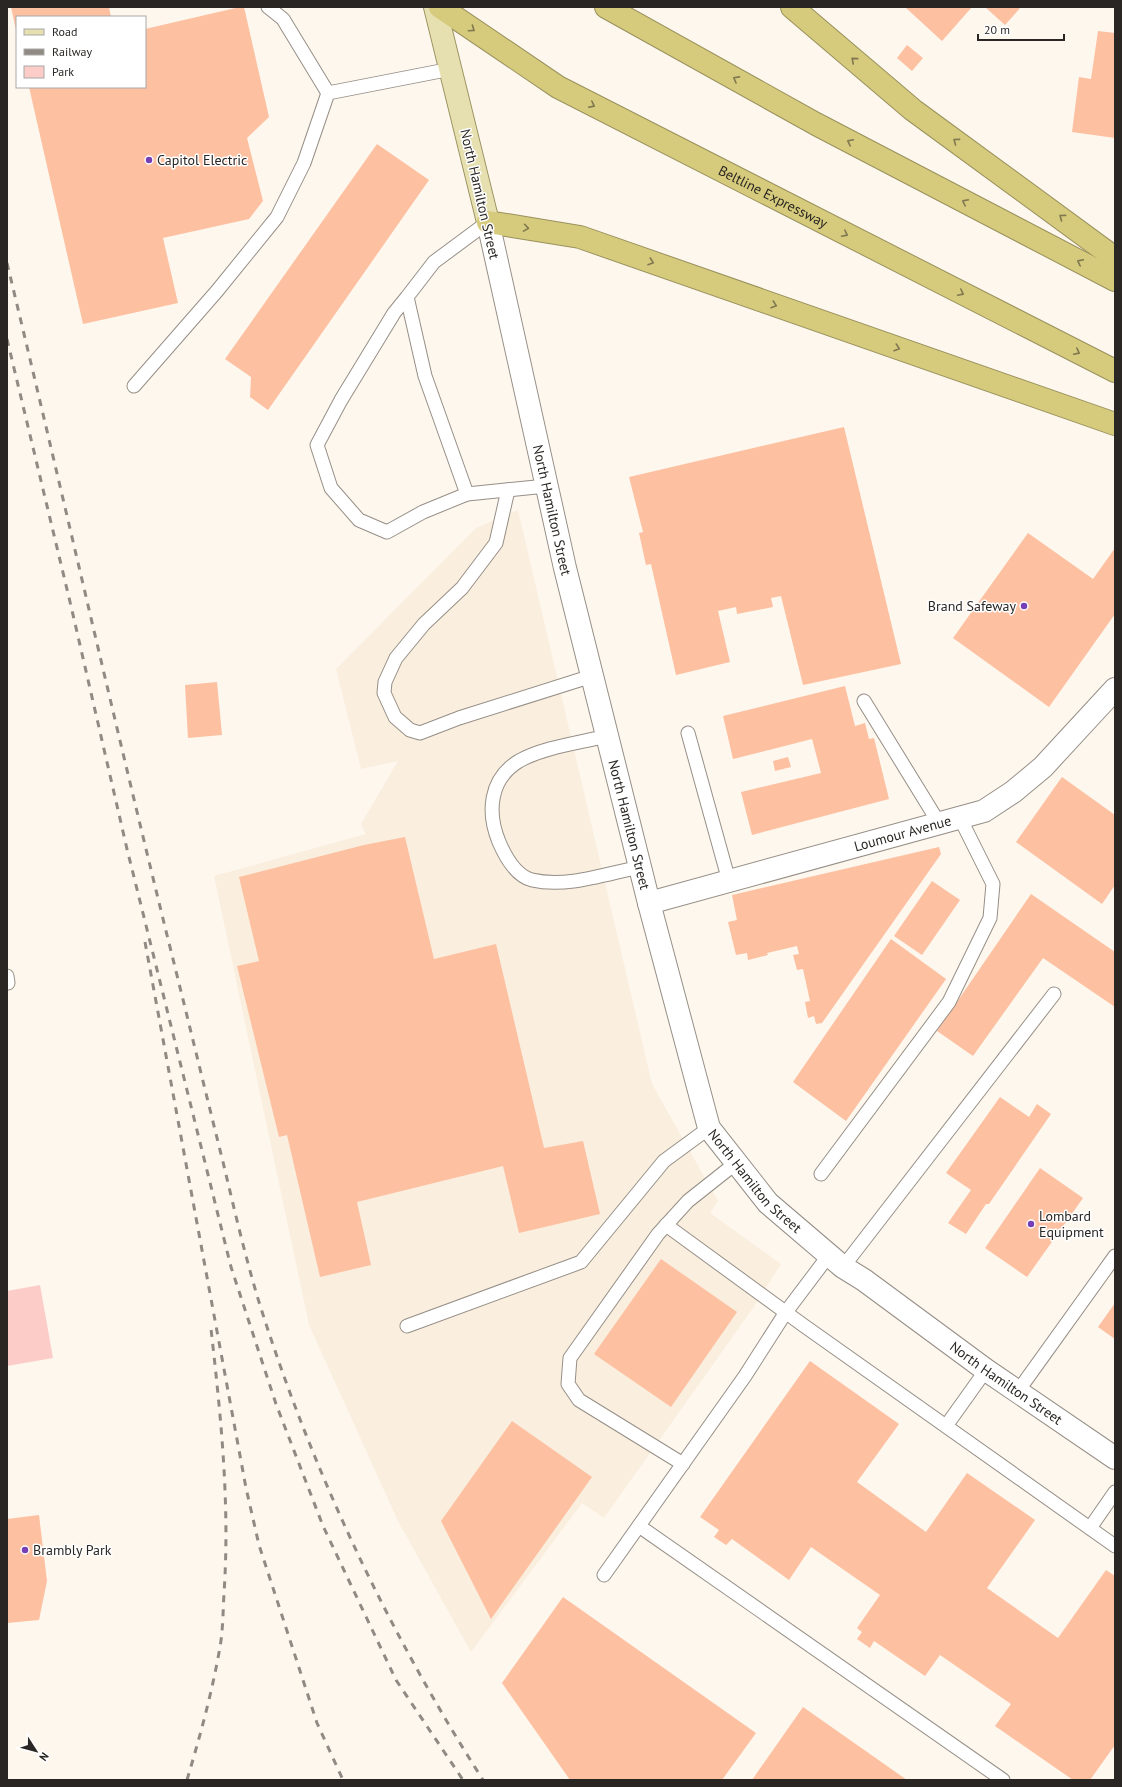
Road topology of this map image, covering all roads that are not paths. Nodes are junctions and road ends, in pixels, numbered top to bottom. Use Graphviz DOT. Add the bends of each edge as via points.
graph roads {
  1 [pos="268,7"];
  2 [pos="435,7"];
  3 [pos="440,7"];
  4 [pos="606,7"];
  5 [pos="792,7"];
  6 [pos="451,69"];
  7 [pos="328,93"];
  8 [pos="488,222"];
  9 [pos="1115,258"];
  10 [pos="1115,280"];
  11 [pos="407,296"];
  12 [pos="1115,371"];
  13 [pos="134,386"];
  14 [pos="1115,424"];
  15 [pos="546,486"];
  16 [pos="508,490"];
  17 [pos="467,494"];
  18 [pos="592,676"];
  19 [pos="1115,689"];
  20 [pos="864,701"];
  21 [pos="688,733"];
  22 [pos="607,736"];
  23 [pos="960,818"];
  24 [pos="939,823"];
  25 [pos="640,867"];
  26 [pos="729,881"];
  27 [pos="648,903"];
  28 [pos="1054,994"];
  29 [pos="709,1128"];
  30 [pos="736,1163"];
  31 [pos="822,1174"];
  32 [pos="666,1225"];
  33 [pos="1115,1256"];
  34 [pos="836,1261"];
  35 [pos="786,1312"];
  36 [pos="407,1326"];
  37 [pos="986,1370"];
  38 [pos="1018,1391"];
  39 [pos="946,1426"];
  40 [pos="1115,1458"];
  41 [pos="683,1464"];
  42 [pos="1115,1492"];
  43 [pos="640,1526"];
  44 [pos="1090,1528"];
  45 [pos="1115,1546"];
  46 [pos="604,1576"];
  47 [pos="1003,1780"];
  1 -- 7 [label="lane" via="284,19"];
  2 -- 6 [label="main road, North Hamilton Street"];
  3 -- 12 [label="highway, Beltline Expressway, one-way" via="558,87"];
  10 -- 4 [label="highway, one-way" via="823,128"];
  9 -- 5 [label="highway, one-way" via="913,110"];
  6 -- 7 [label="lane"];
  6 -- 8 [label="main road, North Hamilton Street"];
  7 -- 13 [label="lane" via="304,163 277,217"];
  8 -- 11 [label="lane" via="434,262"];
  8 -- 14 [label="highway, one-way" via="580,237"];
  8 -- 15 [label="street, North Hamilton Street"];
  11 -- 17 [label="lane" via="425,376"];
  11 -- 17 [label="lane" via="340,400 317,445 331,488 359,520 387,532 423,512"];
  15 -- 16 [label="lane"];
  15 -- 18 [label="street, North Hamilton Street"];
  16 -- 17 [label="lane"];
  16 -- 18 [label="lane" via="496,543 462,588 424,624 396,658 385,682 384,693 395,717 410,730 420,733"];
  18 -- 22 [label="street, North Hamilton Street"];
  19 -- 23 [label="street, Loumour Avenue" via="1043,767 1013,792 984,811"];
  20 -- 24 [label="lane"];
  21 -- 26 [label="lane"];
  22 -- 25 [label="street, North Hamilton Street"];
  22 -- 25 [label="lane" via="550,749 519,761 500,781 494,792 491,807 495,832 511,862 520,874 530,879 550,883 572,881"];
  23 -- 24 [label="street, Loumour Avenue"];
  23 -- 31 [label="lane" via="993,884 990,918 949,1002"];
  24 -- 26 [label="street, Loumour Avenue"];
  25 -- 27 [label="street, North Hamilton Street"];
  26 -- 27 [label="street, Loumour Avenue"];
  27 -- 29 [label="street, North Hamilton Street"];
  28 -- 34 [label="lane"];
  29 -- 30 [label="street, North Hamilton Street"];
  29 -- 36 [label="lane" via="664,1161 581,1262"];
  30 -- 32 [label="lane" via="688,1201"];
  30 -- 34 [label="street, North Hamilton Street" via="768,1203"];
  32 -- 35 [label="lane"];
  32 -- 41 [label="lane" via="570,1358 568,1384 579,1400"];
  33 -- 38 [label="lane"];
  34 -- 35 [label="lane"];
  34 -- 37 [label="street, North Hamilton Street"];
  35 -- 39 [label="lane"];
  35 -- 41 [label="lane"];
  37 -- 38 [label="street, North Hamilton Street"];
  37 -- 39 [label="lane"];
  38 -- 40 [label="street, North Hamilton Street"];
  39 -- 44 [label="lane"];
  41 -- 43 [label="lane"];
  42 -- 44 [label="lane"];
  43 -- 46 [label="lane"];
  43 -- 47 [label="lane"];
  44 -- 45 [label="lane"];
}
